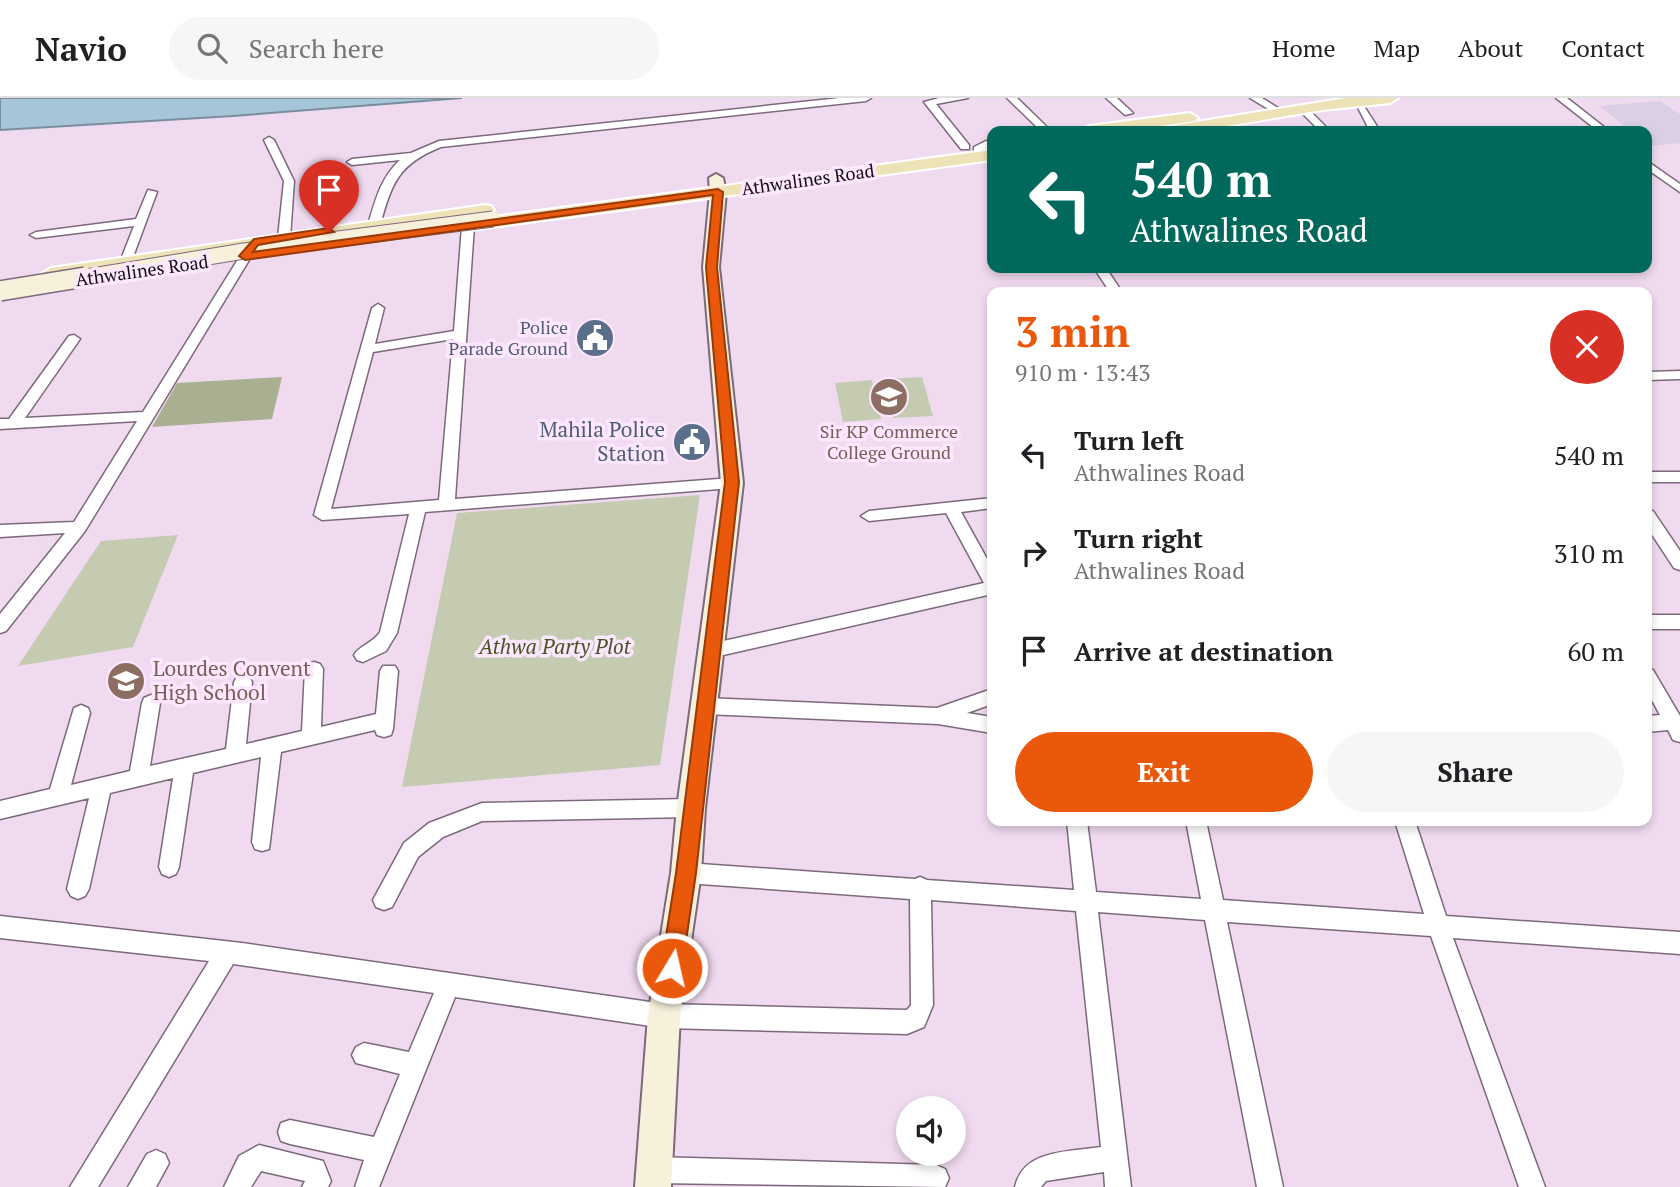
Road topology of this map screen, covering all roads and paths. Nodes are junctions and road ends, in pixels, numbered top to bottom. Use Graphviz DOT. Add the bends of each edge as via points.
graph roads {
  1 [pos="864,98"];
  2 [pos="963,98"];
  3 [pos="1012,98"];
  4 [pos="1111,98"];
  5 [pos="1390,98"];
  6 [pos="1561,98"];
  7 [pos="1261,101"];
  8 [pos="1357,102"];
  9 [pos="783,103"];
  10 [pos="1300,104"];
  11 [pos="1128,113"];
  12 [pos="1281,113"];
  13 [pos="1041,126"];
  14 [pos="1130,126"];
  15 [pos="1202,126"];
  16 [pos="1320,126"];
  17 [pos="1372,126"];
  18 [pos="1597,126"];
  19 [pos="270,140"];
  20 [pos="965,147"];
  21 [pos="987,149"];
  22 [pos="987,150"];
  23 [pos="415,155"];
  24 [pos="352,162"];
  25 [pos="1652,168"];
  26 [pos="727,183"];
  27 [pos="1680,189"];
  28 [pos="152,192"];
  29 [pos="538,215"];
  30 [pos="141,222"];
  31 [pos="374,225"];
  32 [pos="468,226"];
  33 [pos="36,235"];
  34 [pos="284,238"];
  35 [pos="250,249"];
  36 [pos="126,262"];
  37 [pos="0,283"];
  38 [pos="0,293"];
  39 [pos="378,308"];
  40 [pos="460,334"];
  41 [pos="74,338"];
  42 [pos="368,349"];
  43 [pos="1680,374"];
  44 [pos="1652,376"];
  45 [pos="147,416"];
  46 [pos="7,424"];
  47 [pos="1652,477"];
  48 [pos="1680,477"];
  49 [pos="732,482"];
  50 [pos="447,503"];
  51 [pos="987,504"];
  52 [pos="419,506"];
  53 [pos="951,508"];
  54 [pos="869,516"];
  55 [pos="1652,522"];
  56 [pos="79,527"];
  57 [pos="0,531"];
  58 [pos="1680,564"];
  59 [pos="987,573"];
  60 [pos="987,589"];
  61 [pos="1652,622"];
  62 [pos="1680,622"];
  63 [pos="0,626"];
  64 [pos="710,651"];
  65 [pos="363,656"];
  66 [pos="314,668"];
  67 [pos="388,671"];
  68 [pos="243,682"];
  69 [pos="1652,685"];
  70 [pos="987,698"];
  71 [pos="151,703"];
  72 [pos="704,706"];
  73 [pos="81,713"];
  74 [pos="938,716"];
  75 [pos="987,724"];
  76 [pos="1652,725"];
  77 [pos="1677,728"];
  78 [pos="311,739"];
  79 [pos="272,748"];
  80 [pos="235,756"];
  81 [pos="184,768"];
  82 [pos="139,777"];
  83 [pos="103,786"];
  84 [pos="58,796"];
  85 [pos="691,808"];
  86 [pos="0,810"];
  87 [pos="1078,826"];
  88 [pos="1197,826"];
  89 [pos="1407,826"];
  90 [pos="262,842"];
  91 [pos="169,867"];
  92 [pos="686,873"];
  93 [pos="920,887"];
  94 [pos="78,889"];
  95 [pos="384,900"];
  96 [pos="1085,900"];
  97 [pos="1213,910"];
  98 [pos="1438,925"];
  99 [pos="0,927"];
  100 [pos="1680,943"];
  101 [pos="226,954"];
  102 [pos="449,984"];
  103 [pos="664,1016"];
  104 [pos="364,1055"];
  105 [pos="416,1065"];
  106 [pos="290,1132"];
  107 [pos="380,1151"];
  108 [pos="1115,1158"];
  109 [pos="156,1163"];
  110 [pos="936,1178"];
  111 [pos="653,1179"];
  112 [pos="367,1184"];
  113 [pos="83,1187"];
  114 [pos="141,1187"];
  115 [pos="237,1187"];
  116 [pos="315,1187"];
  117 [pos="1028,1187"];
  118 [pos="1118,1187"];
  119 [pos="1270,1187"];
  120 [pos="1532,1187"];
  1 -- 9 [label="street"];
  2 -- 20 [label="street" via="929,102"];
  3 -- 13 [label="street"];
  4 -- 11 [label="street"];
  5 -- 8 [label="main road"];
  6 -- 18 [label="street"];
  7 -- 10 [label="main road"];
  7 -- 12 [label="street"];
  7 -- 14 [label="main road" via="1220,115"];
  8 -- 10 [label="main road"];
  8 -- 17 [label="street"];
  9 -- 23 [label="street" via="439,145"];
  10 -- 12 [label="main road"];
  10 -- 16 [label="street"];
  12 -- 15 [label="main road"];
  19 -- 34 [label="street" via="289,181"];
  20 -- 21 [label="main road, Athwalines Road"];
  20 -- 26 [label="main road, Athwalines Road"];
  22 -- 26 [label="main road, Athwalines Road"];
  23 -- 24 [label="street"];
  23 -- 31 [label="street" via="387,179"];
  25 -- 27 [label="street"];
  26 -- 29 [label="main road, Athwalines Road"];
  26 -- 31 [label="main road, Athwalines Road"];
  26 -- 49 [label="street" via="711,267"];
  28 -- 30 [label="street"];
  29 -- 32 [label="main road, Athwalines Road"];
  29 -- 38 [label="street, bridge" via="244,251"];
  30 -- 33 [label="street"];
  30 -- 36 [label="street"];
  31 -- 34 [label="main road, Athwalines Road"];
  32 -- 35 [label="main road, Athwalines Road"];
  32 -- 40 [label="street"];
  34 -- 35 [label="main road, Athwalines Road"];
  35 -- 36 [label="main road, Athwalines Road"];
  35 -- 38 [label="main road, Athwalines Road"];
  35 -- 45 [label="street"];
  36 -- 37 [label="main road, Athwalines Road"];
  39 -- 42 [label="street"];
  40 -- 42 [label="street"];
  40 -- 50 [label="street"];
  41 -- 46 [label="street"];
  42 -- 52 [label="street" via="322,515"];
  43 -- 44 [label="street"];
  45 -- 46 [label="street"];
  45 -- 56 [label="street"];
  47 -- 48 [label="street"];
  49 -- 50 [label="street"];
  49 -- 64 [label="street"];
  50 -- 52 [label="street"];
  51 -- 53 [label="street"];
  52 -- 65 [label="street" via="388,633 380,646"];
  53 -- 54 [label="street"];
  53 -- 59 [label="street"];
  55 -- 58 [label="street"];
  56 -- 57 [label="street"];
  56 -- 63 [label="street"];
  60 -- 64 [label="street"];
  61 -- 62 [label="street"];
  64 -- 72 [label="street"];
  66 -- 78 [label="street"];
  67 -- 78 [label="street" via="384,725"];
  68 -- 80 [label="street"];
  69 -- 77 [label="street"];
  70 -- 74 [label="street"];
  71 -- 82 [label="street"];
  72 -- 74 [label="street"];
  72 -- 85 [label="street"];
  73 -- 84 [label="street"];
  74 -- 75 [label="street"];
  76 -- 77 [label="street"];
  78 -- 79 [label="street"];
  79 -- 80 [label="street"];
  79 -- 90 [label="street"];
  80 -- 81 [label="street"];
  81 -- 82 [label="street"];
  81 -- 91 [label="street"];
  82 -- 83 [label="street"];
  83 -- 84 [label="street"];
  83 -- 94 [label="street"];
  84 -- 86 [label="street"];
  85 -- 92 [label="street"];
  85 -- 95 [label="street" via="482,812 436,830 411,850"];
  87 -- 96 [label="street"];
  88 -- 97 [label="street"];
  89 -- 98 [label="street"];
  92 -- 93 [label="street"];
  92 -- 103 [label="street"];
  93 -- 96 [label="street"];
  93 -- 103 [label="street" via="922,1005 916,1019"];
  96 -- 97 [label="street"];
  96 -- 108 [label="street"];
  97 -- 98 [label="street"];
  97 -- 119 [label="street"];
  98 -- 100 [label="street"];
  98 -- 120 [label="street"];
  99 -- 101 [label="street"];
  101 -- 102 [label="street"];
  101 -- 113 [label="street"];
  102 -- 103 [label="street"];
  102 -- 105 [label="street"];
  103 -- 111 [label="street"];
  104 -- 105 [label="street"];
  105 -- 107 [label="street"];
  106 -- 107 [label="street"];
  107 -- 112 [label="street"];
  108 -- 117 [label="street" via="1041,1169 1030,1177"];
  108 -- 118 [label="street"];
  109 -- 114 [label="street"];
  110 -- 111 [label="street"];
  115 -- 116 [label="street" via="248,1166 259,1158 314,1170"];
}
